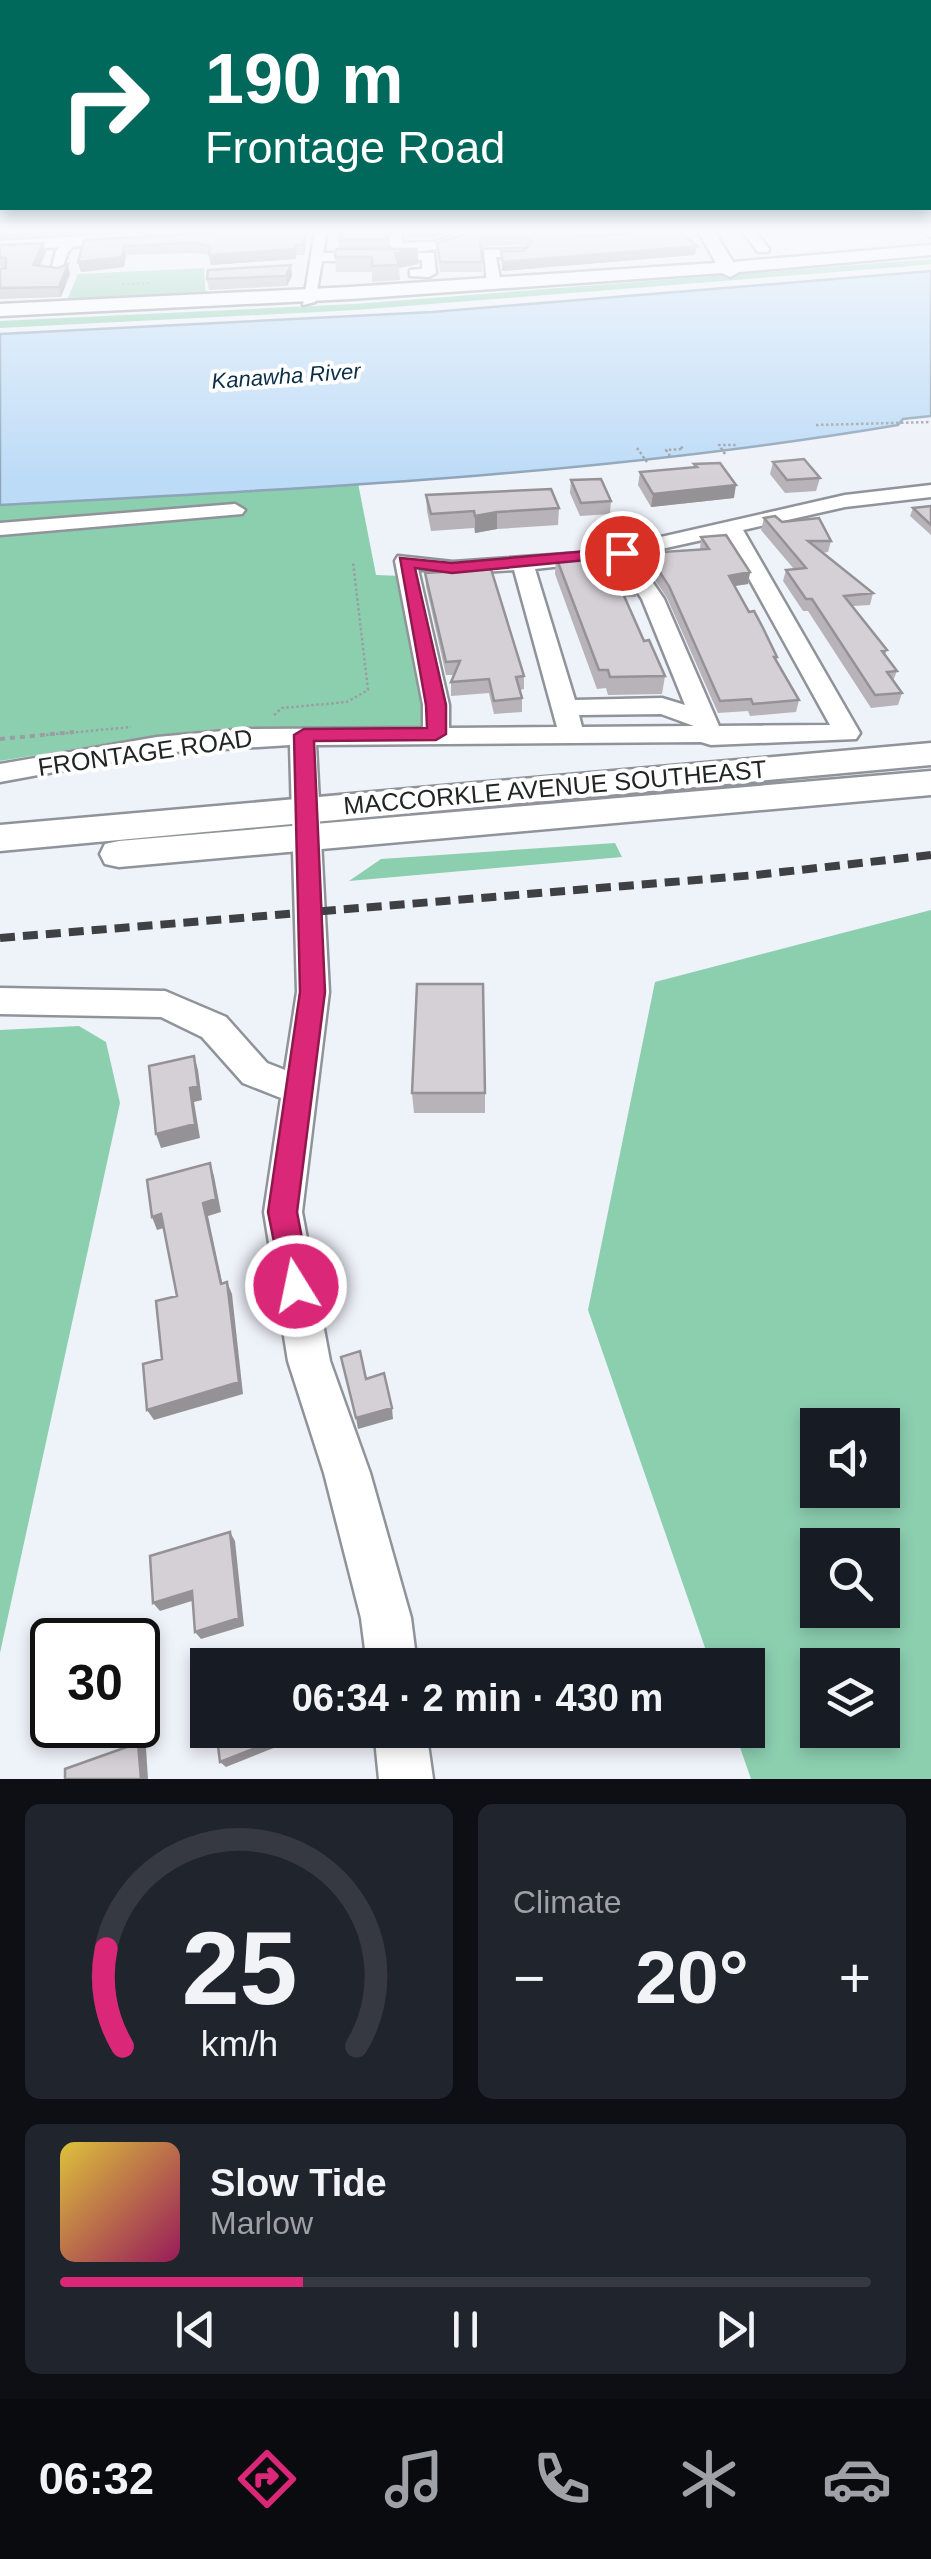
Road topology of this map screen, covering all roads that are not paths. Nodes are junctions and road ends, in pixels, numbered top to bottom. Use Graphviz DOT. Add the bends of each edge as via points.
graph roads {
  1 [pos="931,491"];
  2 [pos="235,510"];
  3 [pos="730,526"];
  4 [pos="0,529"];
  5 [pos="622,553"];
  6 [pos="523,563"];
  7 [pos="566,708"];
  8 [pos="287,726"];
  9 [pos="707,728"];
  10 [pos="847,733"];
  11 [pos="436,734"];
  12 [pos="931,734"];
  13 [pos="572,736"];
  14 [pos="931,754"];
  15 [pos="0,773"];
  16 [pos="931,783"];
  17 [pos="307,824"];
  18 [pos="0,838"];
  19 [pos="0,865"];
  20 [pos="0,1001"];
  21 [pos="298,1088"];
  22 [pos="390,1648"];
  23 [pos="402,1748"];
  24 [pos="406,1779"];
  1 -- 3 [label="street"];
  2 -- 4 [label="street"];
  3 -- 5 [label="street"];
  3 -- 10 [label="street"];
  5 -- 6 [label="street"];
  5 -- 9 [label="street" via="653,599"];
  6 -- 7 [label="street"];
  6 -- 11 [label="street" via="442,568 406,562"];
  7 -- 9 [label="street" via="662,706"];
  7 -- 13 [label="street"];
  8 -- 11 [label="street, FRONTAGE ROAD"];
  8 -- 15 [label="street, FRONTAGE ROAD"];
  8 -- 17 [label="street"];
  9 -- 10 [label="street, FRONTAGE ROAD" via="750,743 810,742"];
  9 -- 13 [label="street, FRONTAGE ROAD"];
  10 -- 12 [label="main road"];
  11 -- 13 [label="street, FRONTAGE ROAD"];
  14 -- 17 [label="main road, MACCORKLE AVENUE SOUTHEAST"];
  16 -- 17 [label="main road, MACCORKLE AVENUE SOUTHEAST"];
  17 -- 18 [label="main road, MACCORKLE AVENUE SOUTHEAST"];
  17 -- 19 [label="main road, MACCORKLE AVENUE SOUTHEAST"];
  17 -- 21 [label="street" via="313,992"];
  20 -- 21 [label="street" via="166,1004 214,1027 254,1073"];
  21 -- 22 [label="street" via="282,1212 308,1360 348,1473"];
  23 -- 24 [label="street"];
}
